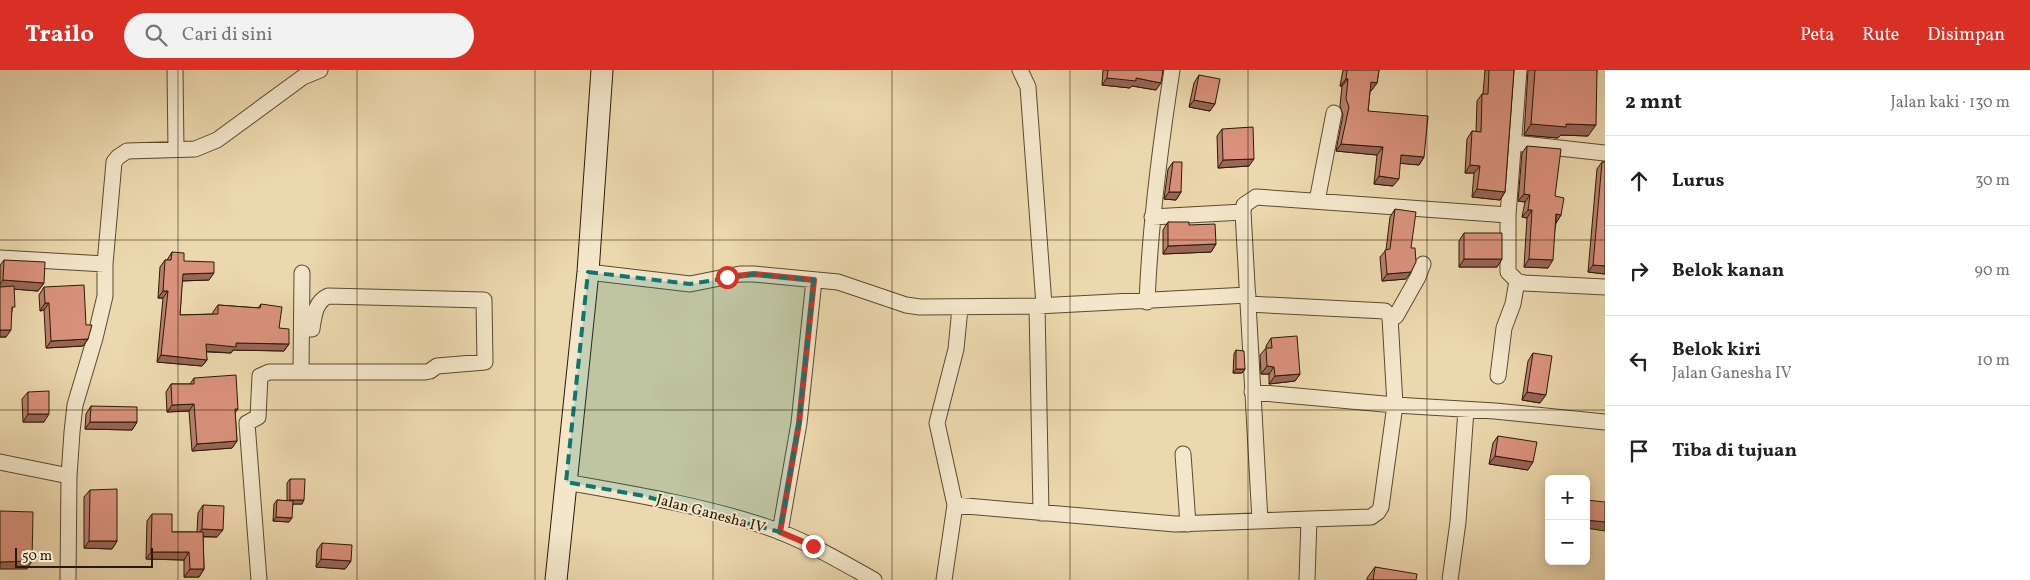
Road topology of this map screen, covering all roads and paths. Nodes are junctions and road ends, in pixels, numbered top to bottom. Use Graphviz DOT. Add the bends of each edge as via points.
graph roads {
  1 [pos="175,70"];
  2 [pos="320,70"];
  3 [pos="602,70"];
  4 [pos="1020,70"];
  5 [pos="1028,70"];
  6 [pos="1172,70"];
  7 [pos="1519,70"];
  8 [pos="1028,87"];
  9 [pos="1334,112"];
  10 [pos="1514,143"];
  11 [pos="176,149"];
  12 [pos="1605,153"];
  13 [pos="1316,201"];
  14 [pos="1243,212"];
  15 [pos="1508,215"];
  16 [pos="1152,217"];
  17 [pos="0,258"];
  18 [pos="105,264"];
  19 [pos="1423,264"];
  20 [pos="588,272"];
  21 [pos="302,273"];
  22 [pos="814,280"];
  23 [pos="1517,281"];
  24 [pos="1605,287"];
  25 [pos="1248,300"];
  26 [pos="1146,302"];
  27 [pos="1040,306"];
  28 [pos="960,308"];
  29 [pos="1390,320"];
  30 [pos="302,329"];
  31 [pos="301,372"];
  32 [pos="1498,376"];
  33 [pos="1252,392"];
  34 [pos="1395,405"];
  35 [pos="1466,410"];
  36 [pos="1605,422"];
  37 [pos="1183,454"];
  38 [pos="0,462"];
  39 [pos="69,476"];
  40 [pos="566,482"];
  41 [pos="955,504"];
  42 [pos="1041,513"];
  43 [pos="1309,519"];
  44 [pos="1260,521"];
  45 [pos="1188,524"];
  46 [pos="780,532"];
  47 [pos="68,580"];
  48 [pos="259,580"];
  49 [pos="556,580"];
  50 [pos="874,580"];
  51 [pos="944,580"];
  52 [pos="1307,580"];
  53 [pos="1450,580"];
  1 -- 11 [label="street"];
  2 -- 11 [label="street" via="292,84 217,140 195,150"];
  3 -- 20 [label="street"];
  4 -- 8 [label="street"];
  5 -- 8 [label="street"];
  6 -- 16 [label="street"];
  7 -- 10 [label="street"];
  8 -- 27 [label="street"];
  9 -- 13 [label="street"];
  10 -- 12 [label="street"];
  10 -- 15 [label="street"];
  11 -- 18 [label="street" via="127,152 114,162"];
  13 -- 14 [label="street" via="1256,197 1244,205"];
  13 -- 15 [label="street"];
  14 -- 16 [label="street"];
  14 -- 25 [label="street"];
  15 -- 23 [label="street" via="1507,266"];
  16 -- 26 [label="street"];
  17 -- 18 [label="street"];
  18 -- 39 [label="street" via="105,296 76,405"];
  19 -- 29 [label="street" via="1396,316"];
  20 -- 22 [label="street" via="690,284 740,274"];
  20 -- 40 [label="street"];
  21 -- 30 [label="street"];
  22 -- 28 [label="street" via="838,282 906,305"];
  22 -- 46 [label="street" via="799,423"];
  23 -- 24 [label="street"];
  23 -- 32 [label="street" via="1504,328"];
  25 -- 26 [label="street"];
  25 -- 29 [label="street" via="1385,311"];
  25 -- 33 [label="street"];
  26 -- 27 [label="street"];
  27 -- 28 [label="street"];
  27 -- 42 [label="street"];
  28 -- 41 [label="street" via="956,350 936,423"];
  29 -- 34 [label="street"];
  30 -- 31 [label="street"];
  30 -- 31 [label="street" via="312,329 319,302 328,296 484,300 485,362 437,366 425,372"];
  31 -- 48 [label="street" via="269,372 260,376 258,417 247,423"];
  33 -- 34 [label="street"];
  33 -- 44 [label="street"];
  34 -- 35 [label="street"];
  34 -- 43 [label="street" via="1378,512 1365,518"];
  35 -- 36 [label="street" via="1496,410"];
  35 -- 53 [label="street" via="1458,522"];
  37 -- 45 [label="street"];
  38 -- 39 [label="street"];
  39 -- 47 [label="street"];
  40 -- 46 [label="street, Jalan Ganesha IV" via="654,498"];
  40 -- 49 [label="street"];
  41 -- 42 [label="street"];
  41 -- 51 [label="street"];
  42 -- 45 [label="street"];
  43 -- 44 [label="street"];
  43 -- 52 [label="street"];
  44 -- 45 [label="street"];
  46 -- 50 [label="street, Jalan Ganesha IV" via="813,546"];
}
